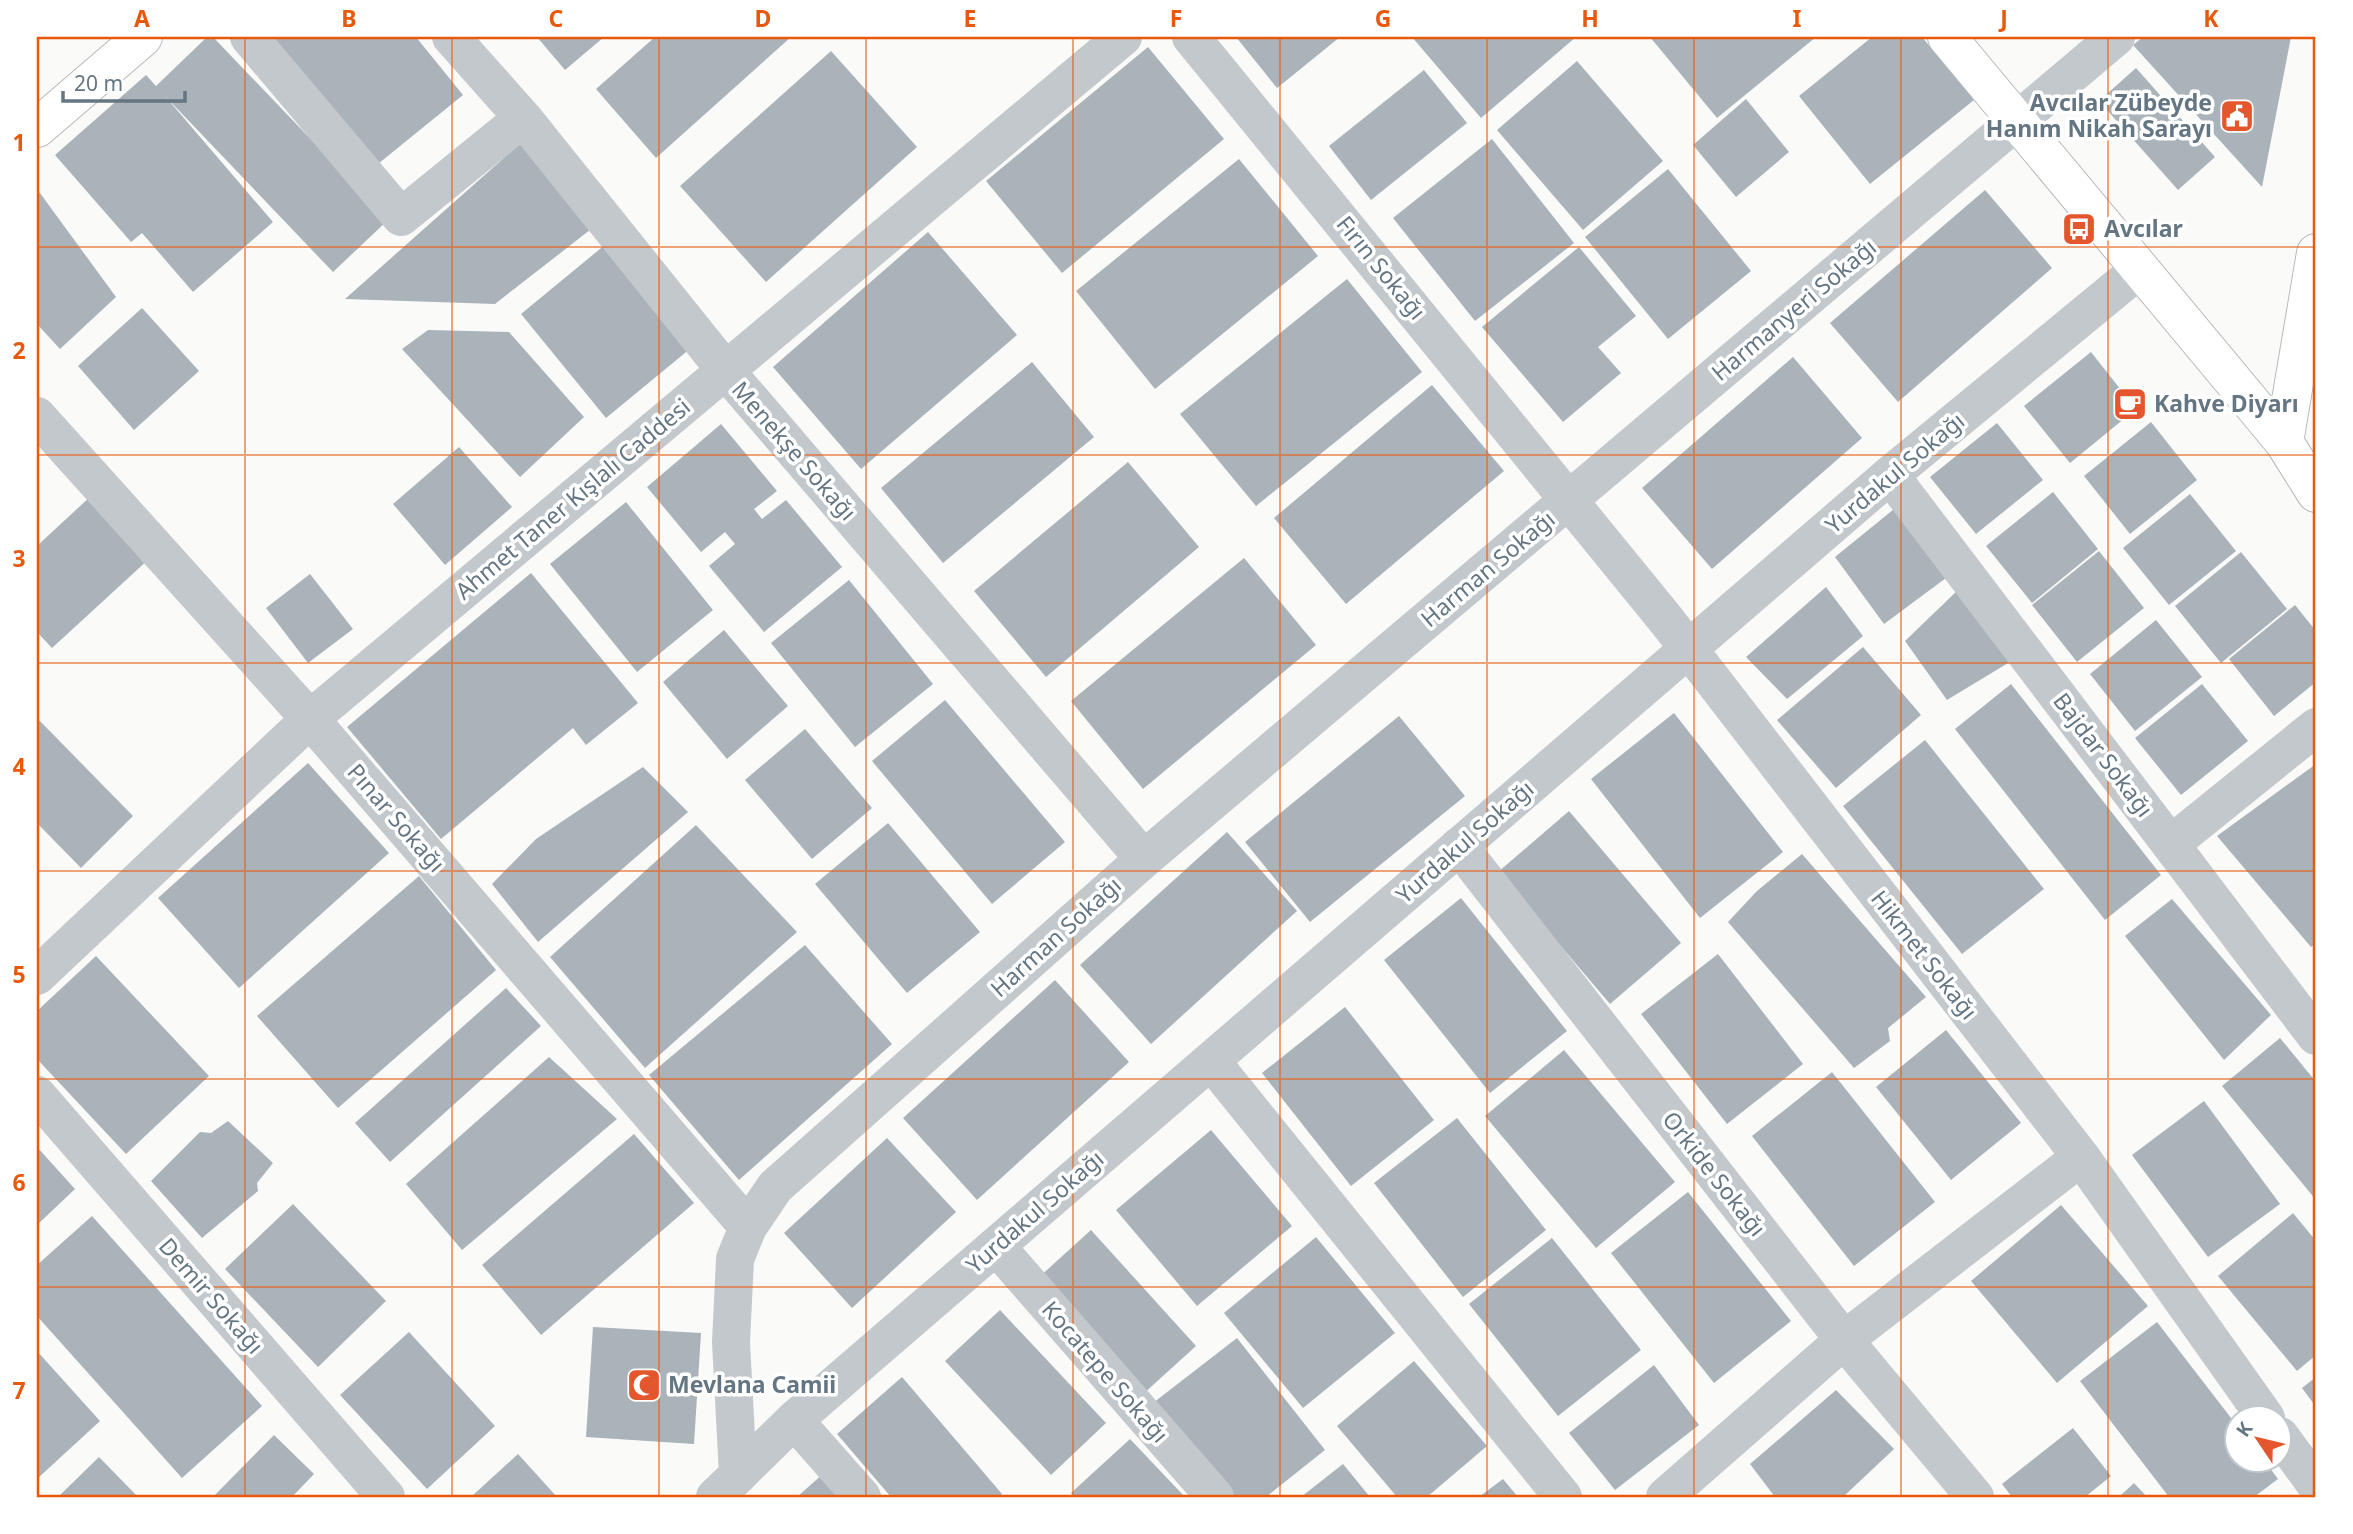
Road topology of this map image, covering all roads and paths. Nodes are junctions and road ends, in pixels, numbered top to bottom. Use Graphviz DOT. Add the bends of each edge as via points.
graph roads {
  1 [pos="143,37"];
  2 [pos="249,37"];
  3 [pos="451,37"];
  4 [pos="1123,37"];
  5 [pos="1191,37"];
  6 [pos="1947,37"];
  7 [pos="2116,37"];
  8 [pos="523,118"];
  9 [pos="2017,121"];
  10 [pos="37,128"];
  11 [pos="2316,253"];
  12 [pos="2140,269"];
  13 [pos="2312,309"];
  14 [pos="726,371"];
  15 [pos="37,416"];
  16 [pos="2284,442"];
  17 [pos="1890,475"];
  18 [pos="2316,493"];
  19 [pos="1570,499"];
  20 [pos="1688,651"];
  21 [pos="310,719"];
  22 [pos="2316,727"];
  23 [pos="2171,844"];
  24 [pos="1459,846"];
  25 [pos="1144,859"];
  26 [pos="37,976"];
  27 [pos="2316,1036"];
  28 [pos="1211,1061"];
  29 [pos="37,1095"];
  30 [pos="2081,1157"];
  31 [pos="748,1227"];
  32 [pos="996,1246"];
  33 [pos="1844,1340"];
  34 [pos="2255,1404"];
  35 [pos="794,1420"];
  36 [pos="2294,1455"];
  37 [pos="2316,1485"];
  38 [pos="726,1486"];
  39 [pos="386,1497"];
  40 [pos="862,1497"];
  41 [pos="1215,1497"];
  42 [pos="1563,1497"];
  43 [pos="1665,1497"];
  44 [pos="1975,1497"];
  1 -- 10 [label="main road"];
  2 -- 8 [label="street" via="401,217"];
  3 -- 8 [label="street, Menekşe Sokağı"];
  4 -- 14 [label="street, Ahmet Taner Kışlalı Caddesi"];
  5 -- 19 [label="street, Fırın Sokağı"];
  6 -- 9 [label="main road"];
  7 -- 9 [label="street, Harmanyeri Sokağı"];
  8 -- 14 [label="street, Menekşe Sokağı"];
  9 -- 12 [label="main road"];
  9 -- 19 [label="street, Harmanyeri Sokağı"];
  11 -- 13 [label="main road"];
  12 -- 16 [label="main road"];
  12 -- 17 [label="street, Yurdakul Sokağı"];
  13 -- 16 [label="main road"];
  14 -- 21 [label="street, Ahmet Taner Kışlalı Caddesi"];
  14 -- 25 [label="street, Menekşe Sokağı"];
  15 -- 21 [label="street, Pınar Sokağı"];
  16 -- 18 [label="main road"];
  17 -- 20 [label="street, Yurdakul Sokağı"];
  17 -- 23 [label="street, Bajdar Sokağı"];
  19 -- 20 [label="street, Hikmet Sokağı"];
  19 -- 25 [label="street, Harman Sokağı"];
  20 -- 24 [label="street, Yurdakul Sokağı"];
  20 -- 30 [label="street, Hikmet Sokağı"];
  21 -- 26 [label="street, Ahmet Taner Kışlalı Caddesi"];
  21 -- 31 [label="street, Pınar Sokağı"];
  22 -- 23 [label="street"];
  23 -- 27 [label="street, Bajdar Sokağı"];
  24 -- 28 [label="street, Yurdakul Sokağı"];
  24 -- 33 [label="street, Orkide Sokağı"];
  25 -- 31 [label="street, Harman Sokağı" via="775,1187"];
  28 -- 32 [label="street, Yurdakul Sokağı"];
  28 -- 42 [label="street"];
  29 -- 39 [label="street, Demir Sokağı"];
  30 -- 33 [label="street"];
  30 -- 34 [label="street, Hikmet Sokağı"];
  31 -- 38 [label="street, Harman Sokağı" via="735,1259"];
  32 -- 35 [label="street, Yurdakul Sokağı"];
  32 -- 41 [label="street, Kocatepe Sokağı"];
  33 -- 43 [label="street"];
  33 -- 44 [label="street, Orkide Sokağı"];
  35 -- 38 [label="street, Harman Sokağı"];
  35 -- 40 [label="street"];
  36 -- 37 [label="street"];
}
